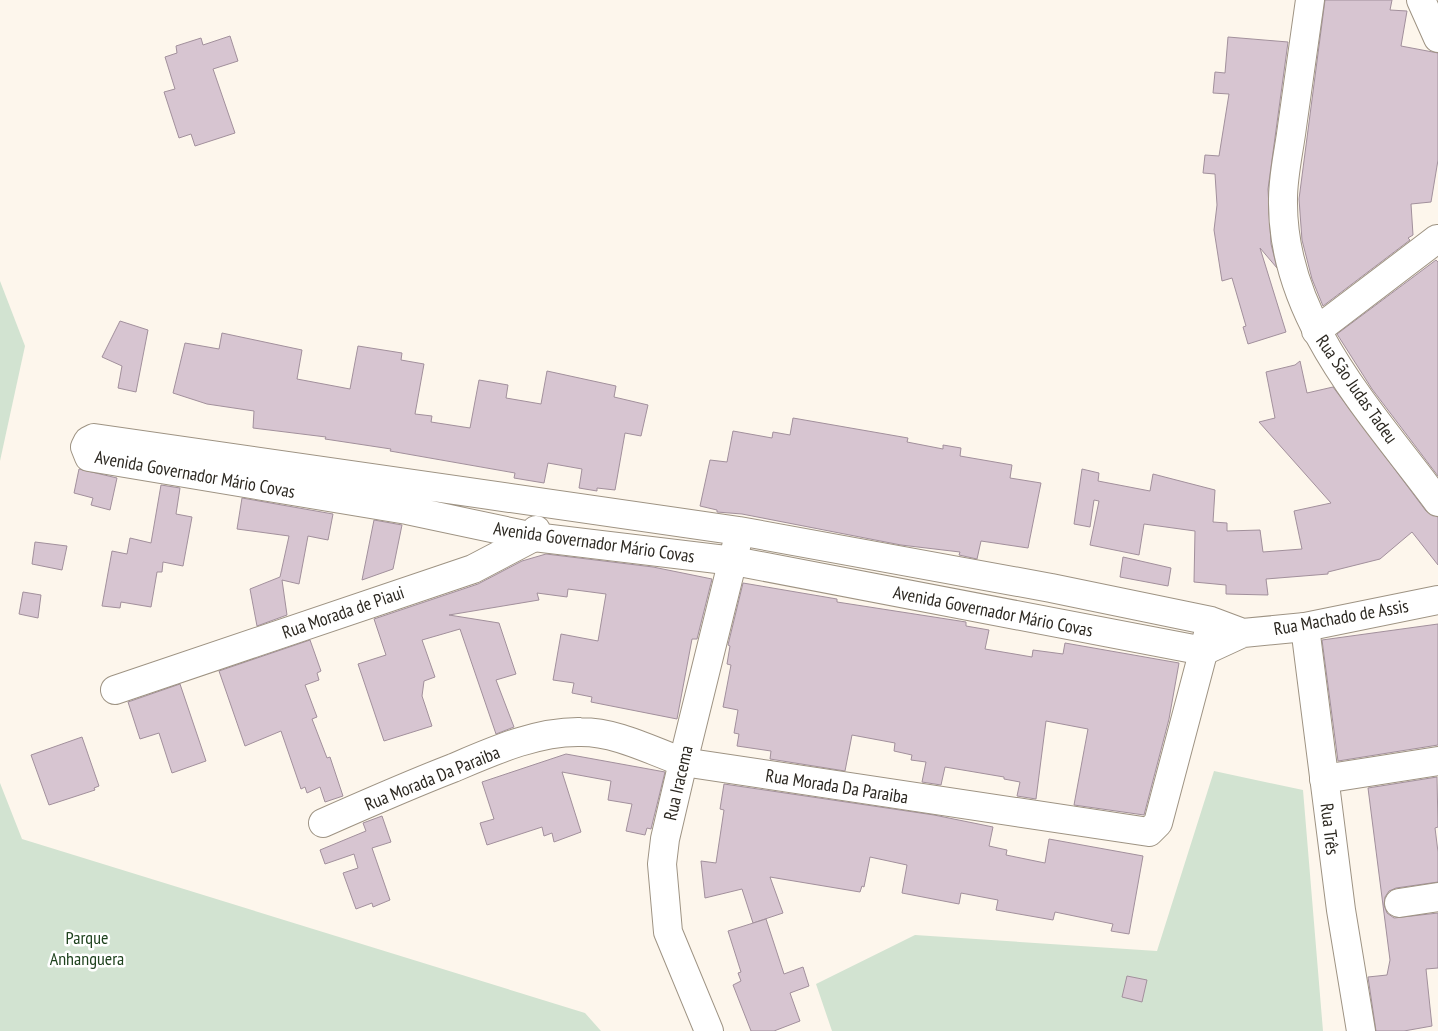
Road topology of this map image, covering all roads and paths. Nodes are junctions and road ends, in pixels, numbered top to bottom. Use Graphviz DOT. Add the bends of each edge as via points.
graph roads {
  1 [pos="1310,0"];
  2 [pos="1421,0"];
  3 [pos="1438,38"];
  4 [pos="1438,239"];
  5 [pos="1316,331"];
  6 [pos="1438,502"];
  7 [pos="544,504"];
  8 [pos="739,531"];
  9 [pos="534,537"];
  10 [pos="734,561"];
  11 [pos="970,575"];
  12 [pos="1438,600"];
  13 [pos="965,605"];
  14 [pos="1211,621"];
  15 [pos="1305,627"];
  16 [pos="1243,632"];
  17 [pos="1204,652"];
  18 [pos="115,690"];
  19 [pos="1438,761"];
  20 [pos="683,762"];
  21 [pos="1324,779"];
  22 [pos="323,823"];
  23 [pos="1438,897"];
  24 [pos="1399,903"];
  25 [pos="709,1031"];
  26 [pos="1360,1031"];
  1 -- 5 [label="street, Rua São Judas Tadeu" via="1283,197 1287,250 1294,277"];
  2 -- 3 [label="street"];
  4 -- 5 [label="street"];
  5 -- 6 [label="street, Rua São Judas Tadeu"];
  7 -- 8 [label="street, Avenida Governador Mário Covas"];
  7 -- 9 [label="street"];
  7 -- 9 [label="street, Avenida Governador Mário Covas" via="94,438 88,440 85,447 89,457 407,510"];
  8 -- 10 [label="street, Rua Iracema"];
  8 -- 11 [label="street, Avenida Governador Mário Covas"];
  9 -- 10 [label="street, Avenida Governador Mário Covas"];
  9 -- 18 [label="street, Rua Morada de Piaui" via="473,569"];
  10 -- 13 [label="street, Avenida Governador Mário Covas"];
  10 -- 20 [label="street, Rua Iracema"];
  11 -- 13 [label="street"];
  11 -- 14 [label="street, Avenida Governador Mário Covas"];
  12 -- 15 [label="street, Rua Machado de Assis"];
  13 -- 17 [label="street, Avenida Governador Mário Covas"];
  14 -- 16 [label="street, Rua Machado de Assis"];
  14 -- 17 [label="street, Rua Morada Da Paraiba"];
  15 -- 16 [label="street, Rua Machado de Assis"];
  15 -- 21 [label="street, Rua Três"];
  16 -- 17 [label="street, Rua Machado de Assis"];
  17 -- 20 [label="street, Rua Morada Da Paraiba" via="1158,823 1149,832"];
  19 -- 21 [label="street"];
  20 -- 22 [label="street, Rua Morada Da Paraiba" via="610,735 560,733 490,753"];
  20 -- 25 [label="street, Rua Iracema" via="665,839 662,864 664,900 668,932"];
  21 -- 26 [label="street, Rua Três"];
  23 -- 24 [label="street"];
}
